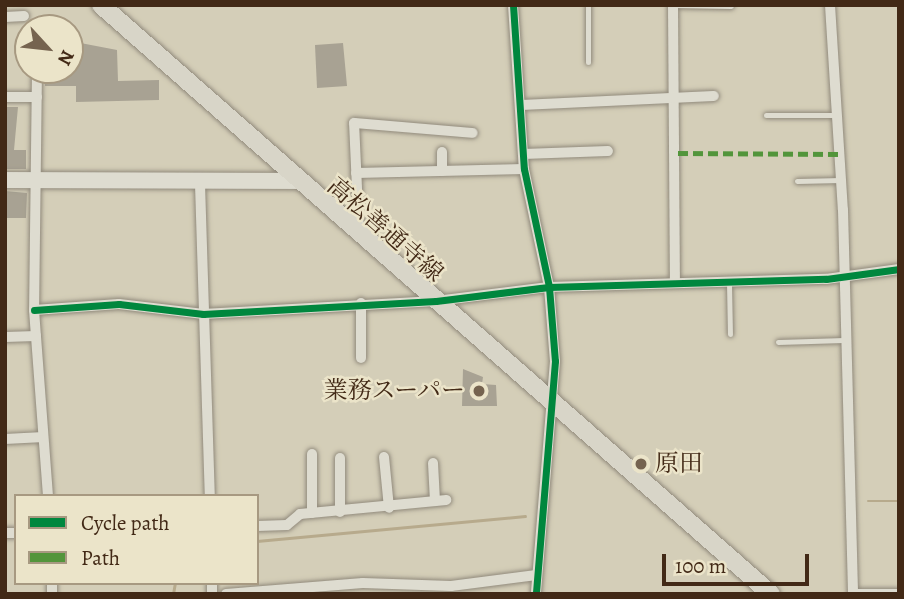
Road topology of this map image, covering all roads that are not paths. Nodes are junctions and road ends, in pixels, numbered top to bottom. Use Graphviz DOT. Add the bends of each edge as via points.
graph roads {
  1 [pos="101,5"];
  2 [pos="513,5"];
  3 [pos="588,5"];
  4 [pos="673,5"];
  5 [pos="830,5"];
  6 [pos="731,6"];
  7 [pos="588,62"];
  8 [pos="37,84"];
  9 [pos="678,96"];
  10 [pos="715,96"];
  11 [pos="5,97"];
  12 [pos="37,97"];
  13 [pos="522,105"];
  14 [pos="835,115"];
  15 [pos="766,116"];
  16 [pos="473,134"];
  17 [pos="442,152"];
  18 [pos="608,152"];
  19 [pos="523,154"];
  20 [pos="524,169"];
  21 [pos="442,171"];
  22 [pos="356,173"];
  23 [pos="5,180"];
  24 [pos="35,180"];
  25 [pos="841,180"];
  26 [pos="301,181"];
  27 [pos="797,181"];
  28 [pos="200,184"];
  29 [pos="359,232"];
  30 [pos="899,269"];
  31 [pos="844,273"];
  32 [pos="675,281"];
  33 [pos="729,283"];
  34 [pos="549,287"];
  35 [pos="436,300"];
  36 [pos="361,303"];
  37 [pos="34,310"];
  38 [pos="203,314"];
  39 [pos="730,334"];
  40 [pos="36,336"];
  41 [pos="5,337"];
  42 [pos="844,340"];
  43 [pos="778,342"];
  44 [pos="361,358"];
  45 [pos="550,399"];
  46 [pos="39,438"];
  47 [pos="5,439"];
  48 [pos="312,454"];
  49 [pos="384,457"];
  50 [pos="340,458"];
  51 [pos="433,463"];
  52 [pos="48,494"];
  53 [pos="210,494"];
  54 [pos="389,508"];
  55 [pos="340,512"];
  56 [pos="313,513"];
  57 [pos="259,526"];
  58 [pos="536,575"];
  59 [pos="899,591"];
  60 [pos="853,593"];
  61 [pos="226,594"];
  62 [pos="536,594"];
  63 [pos="771,594"];
  1 -- 26 [label="main road, 高松善通寺線"];
  2 -- 13 [label="street"];
  3 -- 7 [label="lane"];
  4 -- 6 [label="lane"];
  4 -- 9 [label="street"];
  5 -- 14 [label="street"];
  8 -- 12 [label="street"];
  9 -- 10 [label="street"];
  9 -- 13 [label="street"];
  9 -- 32 [label="street"];
  11 -- 12 [label="street"];
  12 -- 24 [label="street"];
  13 -- 19 [label="street"];
  14 -- 15 [label="lane"];
  14 -- 25 [label="street"];
  16 -- 22 [label="street" via="354,123"];
  17 -- 21 [label="street"];
  18 -- 19 [label="street"];
  19 -- 20 [label="street"];
  20 -- 21 [label="street"];
  20 -- 34 [label="street"];
  21 -- 22 [label="street"];
  22 -- 29 [label="street"];
  23 -- 24 [label="street"];
  24 -- 28 [label="street"];
  24 -- 37 [label="street"];
  25 -- 27 [label="lane"];
  25 -- 31 [label="street"];
  26 -- 28 [label="street"];
  26 -- 29 [label="main road, 高松善通寺線"];
  28 -- 38 [label="street"];
  29 -- 35 [label="main road, 高松善通寺線"];
  30 -- 31 [label="street"];
  31 -- 33 [label="street" via="826,279"];
  31 -- 42 [label="street"];
  32 -- 33 [label="street"];
  32 -- 34 [label="street"];
  33 -- 39 [label="lane"];
  34 -- 35 [label="street"];
  34 -- 45 [label="street" via="555,361"];
  35 -- 36 [label="street"];
  35 -- 45 [label="main road, 高松善通寺線"];
  36 -- 38 [label="street"];
  36 -- 44 [label="street"];
  37 -- 38 [label="street" via="119,304"];
  37 -- 40 [label="street"];
  38 -- 53 [label="street"];
  40 -- 41 [label="street"];
  40 -- 46 [label="street"];
  42 -- 43 [label="lane"];
  42 -- 60 [label="street"];
  45 -- 58 [label="street"];
  45 -- 63 [label="main road, 高松善通寺線"];
  46 -- 47 [label="street"];
  46 -- 52 [label="street" via="45,438"];
  48 -- 56 [label="street"];
  49 -- 54 [label="street"];
  50 -- 55 [label="street"];
  51 -- 54 [label="street" via="441,500"];
  54 -- 55 [label="street"];
  55 -- 56 [label="street"];
  56 -- 57 [label="street" via="287,525"];
  58 -- 61 [label="street" via="451,586 363,583"];
  58 -- 62 [label="street"];
  59 -- 60 [label="lane"];
}
